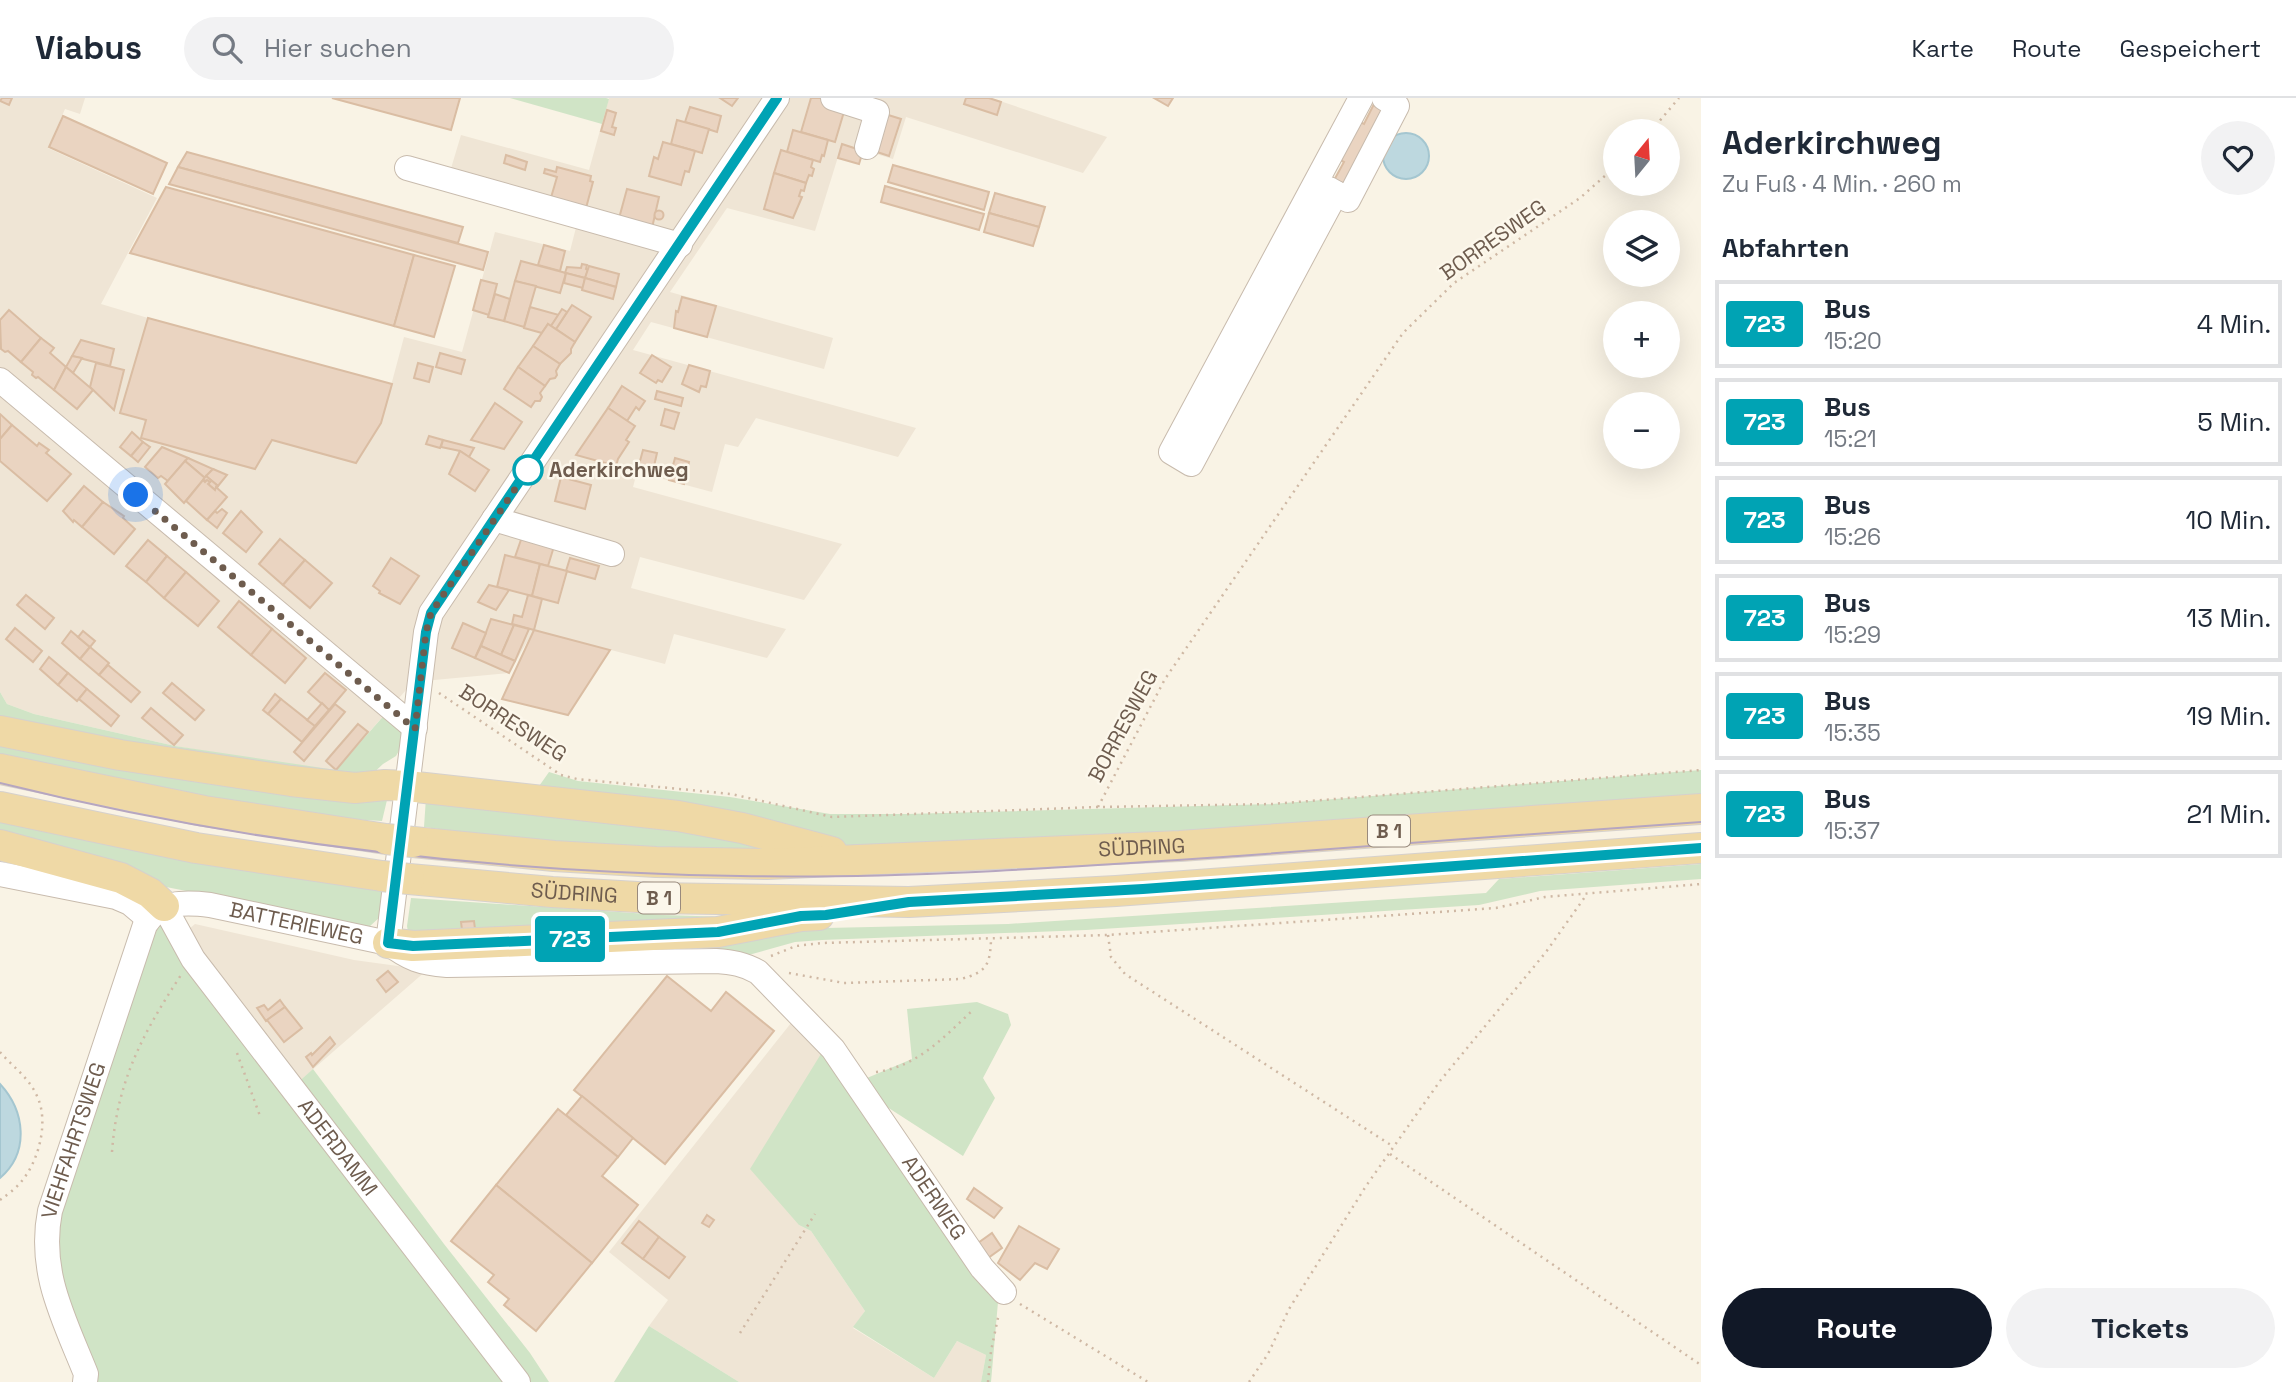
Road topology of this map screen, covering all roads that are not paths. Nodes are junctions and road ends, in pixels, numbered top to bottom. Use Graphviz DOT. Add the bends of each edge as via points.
graph roads {
  1 [pos="776,98"];
  2 [pos="833,98"];
  3 [pos="1361,98"];
  4 [pos="1384,98"];
  5 [pos="867,147"];
  6 [pos="407,167"];
  7 [pos="1326,187"];
  8 [pos="680,244"];
  9 [pos="0,380"];
  10 [pos="494,519"];
  11 [pos="612,554"];
  12 [pos="415,729"];
  13 [pos="0,732"];
  14 [pos="0,769"];
  15 [pos="407,786"];
  16 [pos="0,807"];
  17 [pos="1701,809"];
  18 [pos="0,845"];
  19 [pos="1701,848"];
  20 [pos="870,860"];
  21 [pos="0,874"];
  22 [pos="909,902"];
  23 [pos="157,913"];
  24 [pos="388,943"];
  25 [pos="758,972"];
  26 [pos="1004,1292"];
  27 [pos="85,1382"];
  28 [pos="518,1382"];
  1 -- 8 [label="street"];
  2 -- 5 [label="street" via="877,112"];
  3 -- 7 [label="street"];
  4 -- 7 [label="street" via="1397,106 1348,200"];
  6 -- 8 [label="street"];
  7 -- 7 [label="street" via="1171,452 1191,464"];
  8 -- 10 [label="street"];
  9 -- 12 [label="street"];
  10 -- 11 [label="street"];
  10 -- 12 [label="street" via="431,613"];
  12 -- 15 [label="street"];
  13 -- 15 [label="main road" via="291,781 355,788"];
  14 -- 20 [label="main road, SÜDRING / B 1" via="191,809 400,840 656,862"];
  15 -- 20 [label="main road" via="678,816"];
  15 -- 24 [label="street"];
  16 -- 22 [label="main road, SÜDRING / B 1" via="196,848 396,878 654,898"];
  17 -- 20 [label="main road, SÜDRING / B 1" via="1180,846"];
  18 -- 23 [label="main road" via="121,878 150,893"];
  19 -- 22 [label="main road, SÜDRING / B 1"];
  21 -- 23 [label="street" via="116,897"];
  22 -- 24 [label="main road" via="718,932 413,946"];
  23 -- 24 [label="street, BATTERIEWEG" via="192,903 210,905"];
  23 -- 27 [label="street, VIEHFAHRTSWEG" via="138,942 46,1234 52,1289 86,1374"];
  23 -- 28 [label="street, ADERDAMM"];
  24 -- 25 [label="street, BATTERIEWEG" via="406,957 426,964 716,961 735,962"];
  25 -- 26 [label="street, ADERWEG" via="833,1049 982,1268"];
}
